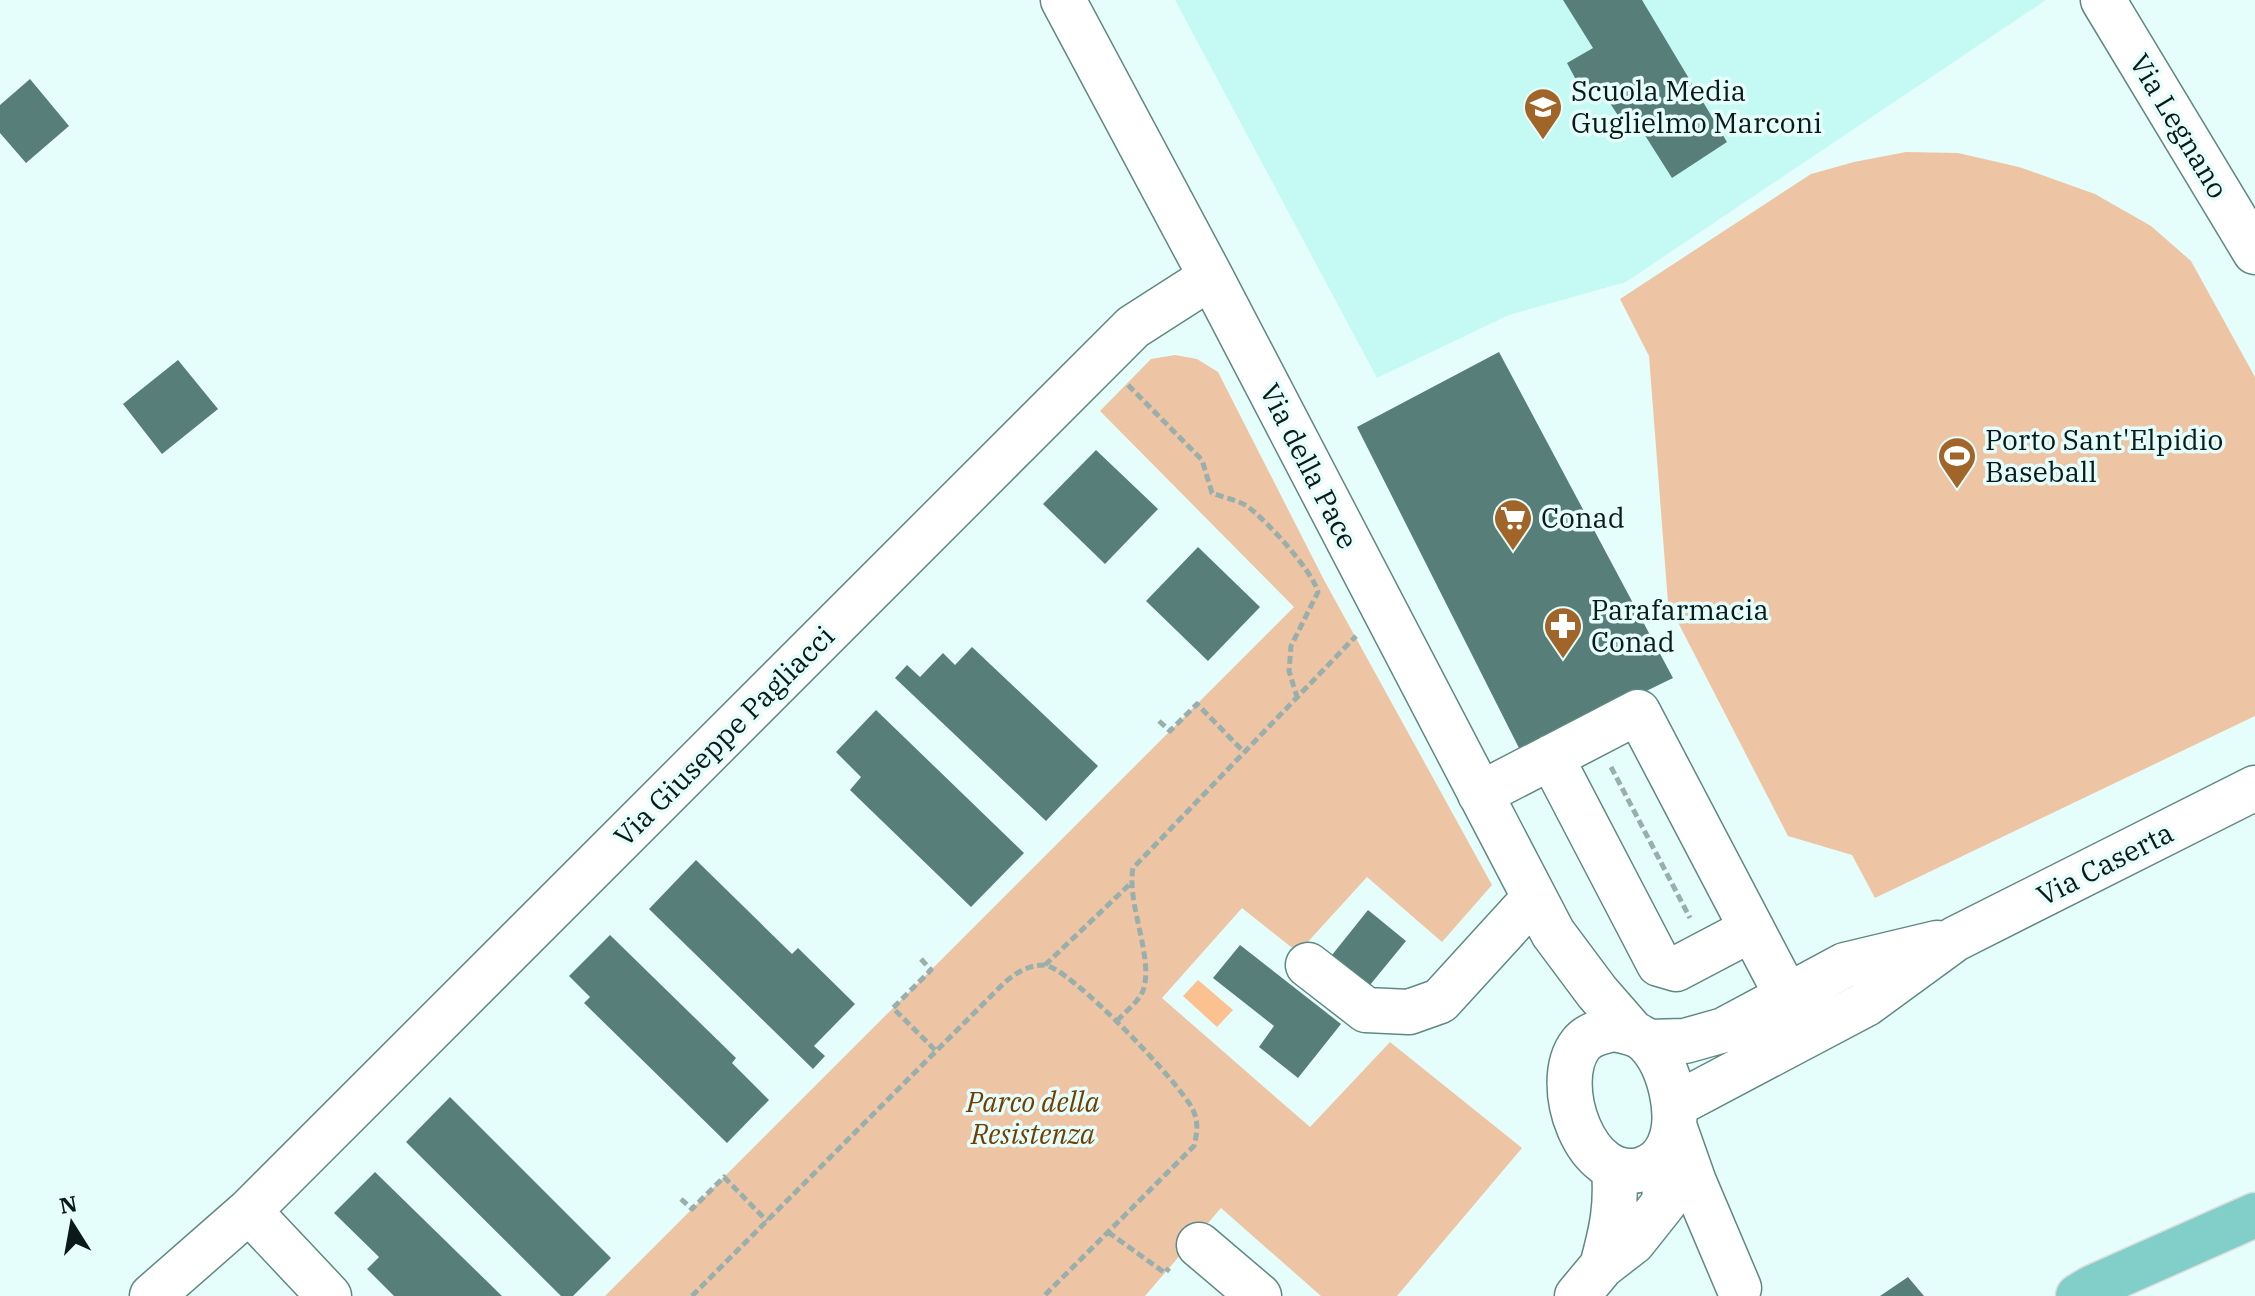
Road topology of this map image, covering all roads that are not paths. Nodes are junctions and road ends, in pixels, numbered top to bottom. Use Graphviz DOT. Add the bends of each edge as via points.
graph roads {
  1 [pos="1063,0"];
  2 [pos="2103,0"];
  3 [pos="2255,252"];
  4 [pos="1211,277"];
  5 [pos="1551,757"];
  6 [pos="2255,788"];
  7 [pos="1480,794"];
  8 [pos="1543,916"];
  9 [pos="1752,929"];
  10 [pos="1955,939"];
  11 [pos="1308,965"];
  12 [pos="1787,996"];
  13 [pos="1639,1036"];
  14 [pos="1571,1061"];
  15 [pos="1653,1145"];
  16 [pos="1664,1203"];
  17 [pos="249,1211"];
  18 [pos="2255,1215"];
  19 [pos="1199,1245"];
  20 [pos="1590,1281"];
  21 [pos="1742,1292"];
  22 [pos="2085,1293"];
  23 [pos="152,1296"];
  24 [pos="329,1296"];
  25 [pos="1259,1296"];
  1 -- 4 [label="street, Via della Pace"];
  2 -- 3 [label="street, Via Legnano"];
  4 -- 7 [label="street, Via della Pace"];
  4 -- 17 [label="street, Via Giuseppe Pagliacci" via="1133,327 1100,359"];
  5 -- 7 [label="street"];
  5 -- 9 [label="street" via="1659,964 1676,969"];
  5 -- 9 [label="street" via="1638,712"];
  6 -- 10 [label="street, Via Caserta"];
  7 -- 8 [label="street, Via della Pace"];
  8 -- 11 [label="street" via="1440,1001 1409,1012 1366,1010"];
  8 -- 13 [label="street, Via della Pace"];
  8 -- 14 [label="street, Via della Pace" via="1568,1003"];
  9 -- 12 [label="street"];
  10 -- 12 [label="street, Via Caserta" via="1845,965"];
  10 -- 15 [label="street, Via Caserta"];
  12 -- 13 [label="street, Via Caserta" via="1724,1030 1685,1041"];
  13 -- 14 [label="street" via="1613,1029 1596,1033"];
  13 -- 15 [label="street" via="1665,1072"];
  14 -- 15 [label="street" via="1573,1110 1597,1158"];
  15 -- 16 [label="street"];
  15 -- 20 [label="street" via="1615,1214"];
  15 -- 21 [label="street" via="1694,1182"];
  16 -- 20 [label="street" via="1633,1242"];
  16 -- 21 [label="street"];
  17 -- 23 [label="street, Via Giuseppe Pagliacci"];
  17 -- 24 [label="street"];
  18 -- 22 [label="main road"];
  19 -- 25 [label="street"];
}
